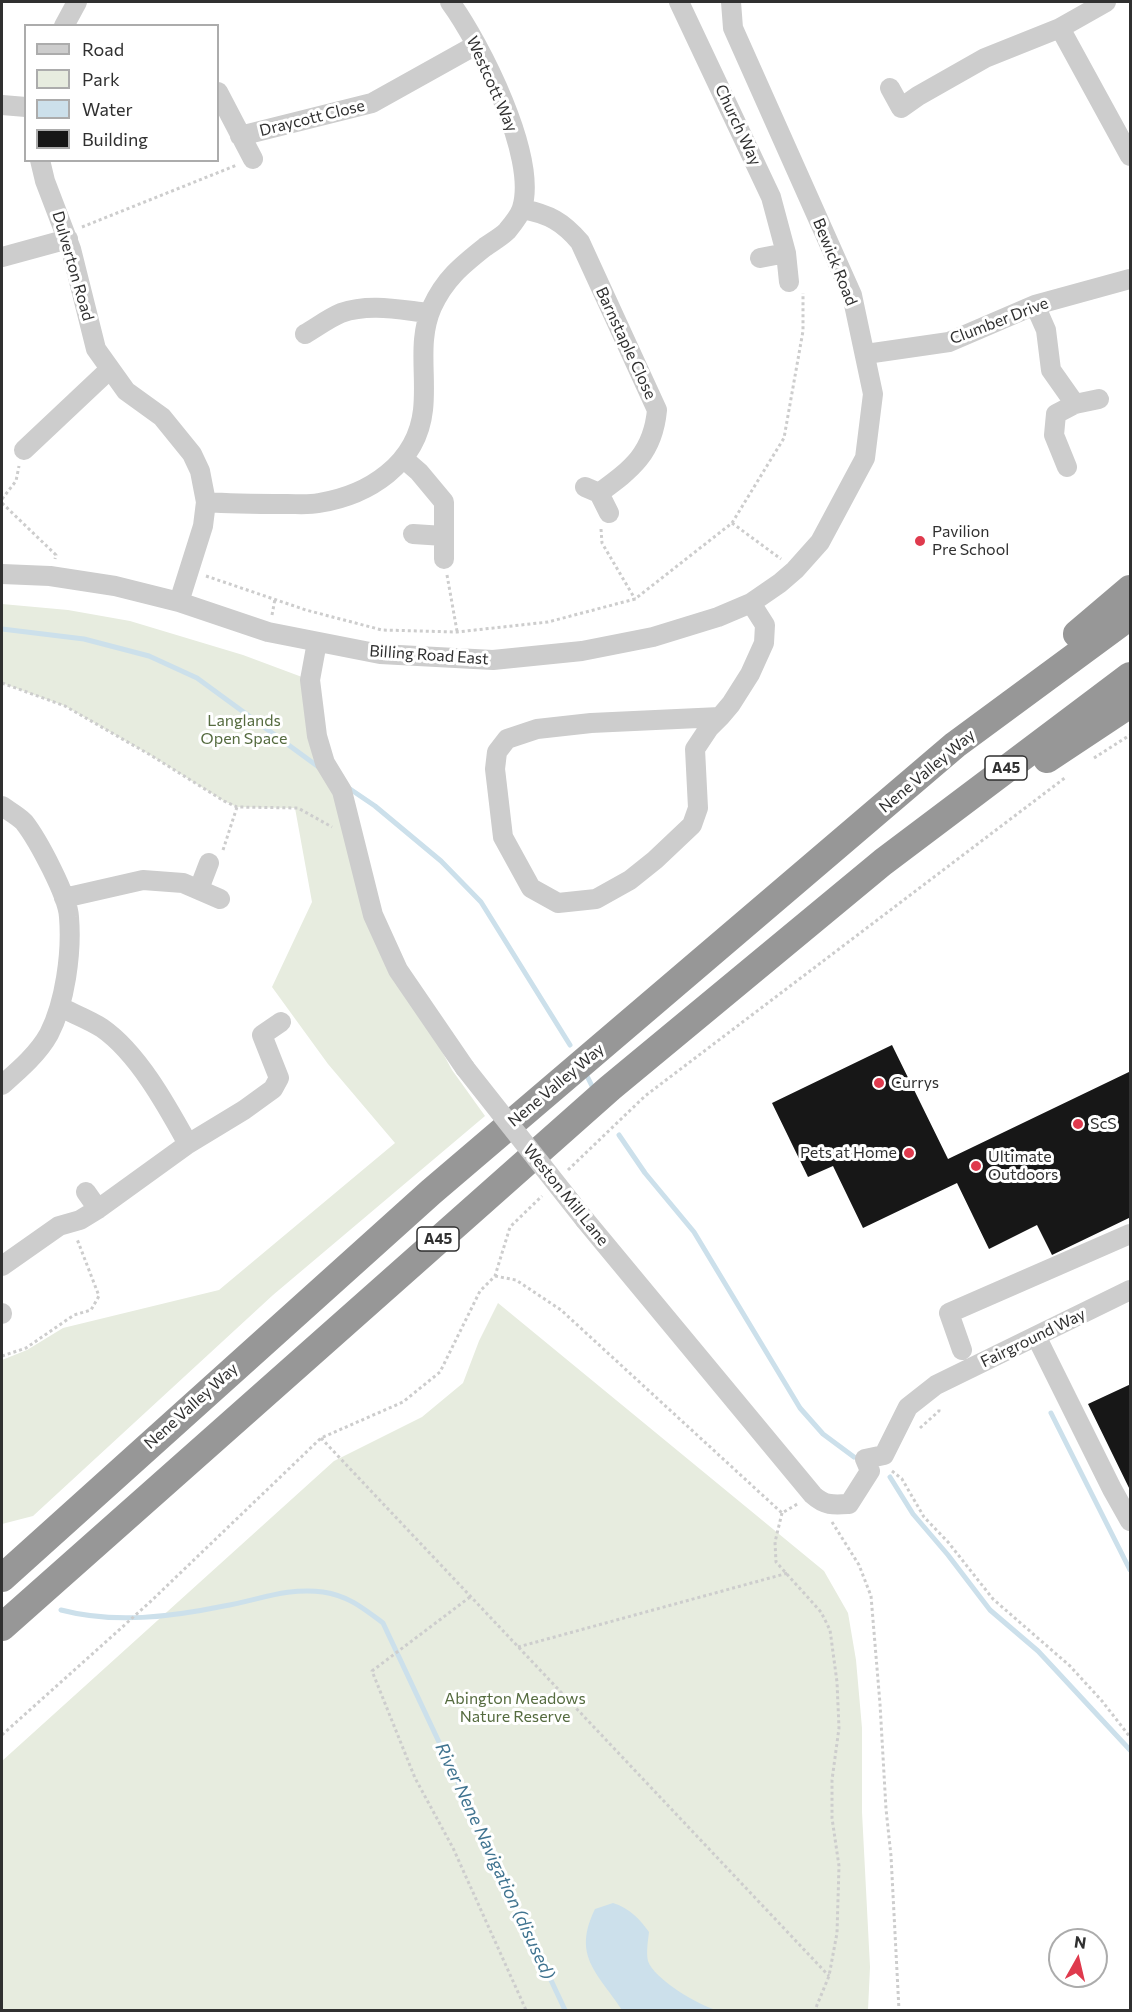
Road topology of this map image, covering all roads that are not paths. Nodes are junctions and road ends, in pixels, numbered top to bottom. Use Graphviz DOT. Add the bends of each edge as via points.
graph roads {
  1 [pos="77,2"];
  2 [pos="450,2"];
  3 [pos="679,2"];
  4 [pos="731,2"];
  5 [pos="1106,2"];
  6 [pos="65,24"];
  7 [pos="1060,28"];
  8 [pos="476,45"];
  9 [pos="890,88"];
  10 [pos="219,94"];
  11 [pos="2,105"];
  12 [pos="24,107"];
  13 [pos="240,135"];
  14 [pos="1131,156"];
  15 [pos="253,159"];
  16 [pos="40,162"];
  17 [pos="522,209"];
  18 [pos="67,236"];
  19 [pos="786,253"];
  20 [pos="2,257"];
  21 [pos="760,258"];
  22 [pos="1131,279"];
  23 [pos="796,283"];
  24 [pos="1035,305"];
  25 [pos="429,314"];
  26 [pos="305,334"];
  27 [pos="866,354"];
  28 [pos="110,369"];
  29 [pos="1099,399"];
  30 [pos="1075,404"];
  31 [pos="24,450"];
  32 [pos="404,459"];
  33 [pos="1066,467"];
  34 [pos="206,502"];
  35 [pos="609,513"];
  36 [pos="413,534"];
  37 [pos="444,536"];
  38 [pos="444,559"];
  39 [pos="2,574"];
  40 [pos="780,583"];
  41 [pos="1131,589"];
  42 [pos="178,602"];
  43 [pos="751,603"];
  44 [pos="1131,616"];
  45 [pos="317,642"];
  46 [pos="1131,676"];
  47 [pos="1131,704"];
  48 [pos="720,717"];
  49 [pos="956,746"];
  50 [pos="2,806"];
  51 [pos="883,862"];
  52 [pos="209,863"];
  53 [pos="199,889"];
  54 [pos="64,898"];
  55 [pos="220,899"];
  56 [pos="60,1007"];
  57 [pos="280,1022"];
  58 [pos="2,1085"];
  59 [pos="188,1144"];
  60 [pos="86,1192"];
  61 [pos="98,1209"];
  62 [pos="1131,1234"];
  63 [pos="2,1266"];
  64 [pos="1131,1290"];
  65 [pos="1036,1336"];
  66 [pos="962,1350"];
  67 [pos="868,1465"];
  68 [pos="1131,1521"];
  69 [pos="2,1578"];
  70 [pos="2,1627"];
  1 -- 6 [label="street"];
  2 -- 8 [label="street, Westcott Way"];
  3 -- 19 [label="street, Church Way" via="771,197"];
  4 -- 27 [label="street, Bewick Road" via="733,28 852,295"];
  5 -- 7 [label="street"];
  7 -- 9 [label="street" via="985,58 901,108"];
  7 -- 14 [label="street"];
  8 -- 13 [label="street, Draycott Close" via="372,103"];
  8 -- 17 [label="street, Westcott Way" via="503,102 520,152 525,186"];
  10 -- 13 [label="street, Draycott Close"];
  11 -- 12 [label="street"];
  13 -- 15 [label="street, Draycott Close"];
  16 -- 18 [label="street, Dulverton Road"];
  17 -- 25 [label="street" via="507,231 457,268"];
  17 -- 35 [label="street, Barnstaple Close" via="553,218 580,242 657,410 656,427 648,447 622,476 592,490"];
  18 -- 20 [label="street"];
  18 -- 28 [label="street, Dulverton Road" via="96,350"];
  19 -- 21 [label="street"];
  19 -- 23 [label="street, Church Way"];
  22 -- 24 [label="street, Clumber Drive"];
  24 -- 27 [label="street, Clumber Drive" via="949,342"];
  24 -- 30 [label="street" via="1046,330 1051,370"];
  25 -- 26 [label="street" via="375,306 340,313"];
  25 -- 32 [label="street" via="422,345 422,421"];
  27 -- 40 [label="street, Bewick Road" via="873,394 865,458 820,542"];
  28 -- 31 [label="street"];
  28 -- 34 [label="street, Dulverton Road" via="126,391 162,417 192,454"];
  29 -- 30 [label="street"];
  30 -- 33 [label="street" via="1056,414 1054,435"];
  32 -- 34 [label="street" via="381,480 353,495 318,504"];
  32 -- 37 [label="street" via="444,502"];
  34 -- 42 [label="street, Dulverton Road" via="203,526"];
  36 -- 37 [label="street"];
  37 -- 38 [label="street"];
  39 -- 42 [label="street, Billing Road East" via="50,576 116,586"];
  40 -- 43 [label="street, Billing Road East"];
  41 -- 49 [label="highway" via="1013,687"];
  42 -- 45 [label="street, Billing Road East" via="255,628"];
  43 -- 45 [label="street, Billing Road East" via="653,637 582,651 516,658 380,654"];
  43 -- 48 [label="street" via="765,626 764,643 750,674"];
  44 -- 49 [label="highway, Nene Valley Way / A45"];
  45 -- 67 [label="street, Weston Mill Lane, bridge" via="310,680 317,736 325,763 342,791 373,915 398,970 465,1068 585,1220 817,1499 831,1505 849,1504"];
  46 -- 51 [label="highway, A45"];
  47 -- 51 [label="highway"];
  48 -- 48 [label="street" via="695,749 698,808 692,825 655,860 596,899 558,903 531,888 503,837 495,769 497,752 507,739 537,729 580,724"];
  49 -- 69 [label="highway, Nene Valley Way / A45" via="430,1192"];
  50 -- 54 [label="street" via="22,821 41,848"];
  51 -- 70 [label="highway, A45" via="609,1088"];
  52 -- 53 [label="street"];
  53 -- 54 [label="street" via="183,883 143,880"];
  53 -- 55 [label="street"];
  54 -- 56 [label="street" via="69,915 68,954"];
  56 -- 58 [label="street" via="48,1036"];
  56 -- 59 [label="street" via="101,1027 123,1046 166,1105"];
  57 -- 59 [label="street" via="262,1035 279,1078 273,1089"];
  59 -- 61 [label="street"];
  60 -- 61 [label="street"];
  61 -- 63 [label="street" via="59,1226"];
  62 -- 66 [label="street" via="949,1312"];
  64 -- 65 [label="street, Fairground Way"];
  65 -- 67 [label="street, Fairground Way" via="936,1385 908,1407 884,1455"];
  65 -- 68 [label="street"];
}
